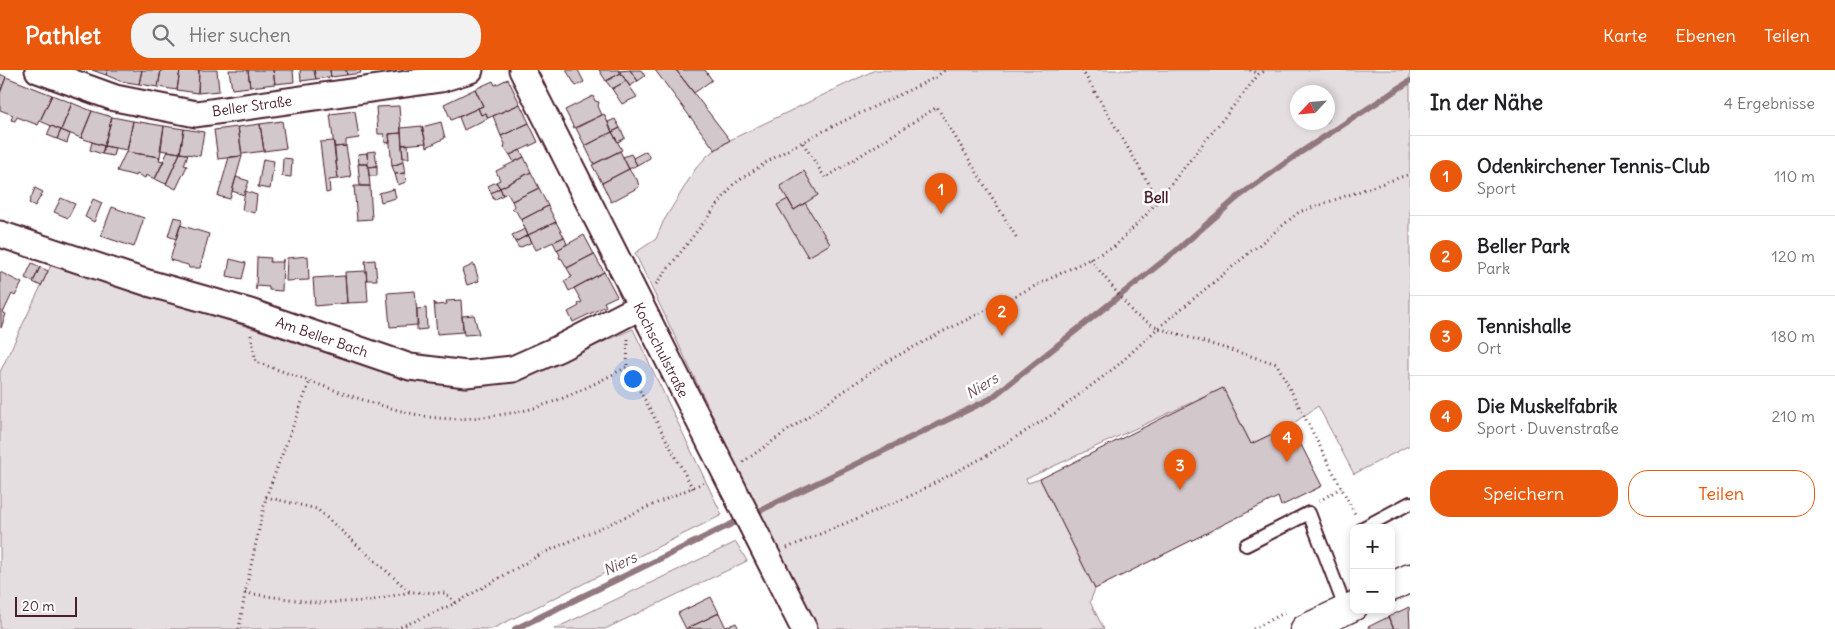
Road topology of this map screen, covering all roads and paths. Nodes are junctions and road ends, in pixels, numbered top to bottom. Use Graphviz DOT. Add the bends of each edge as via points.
graph roads {
  1 [pos="38,70"];
  2 [pos="470,70"];
  3 [pos="522,70"];
  4 [pos="945,70"];
  5 [pos="1082,70"];
  6 [pos="1250,70"];
  7 [pos="1267,70"];
  8 [pos="1260,74"];
  9 [pos="803,143"];
  10 [pos="1410,174"];
  11 [pos="1158,199"];
  12 [pos="0,234"];
  13 [pos="1018,240"];
  14 [pos="1090,259"];
  15 [pos="674,261"];
  16 [pos="632,311"];
  17 [pos="1158,328"];
  18 [pos="310,381"];
  19 [pos="723,471"];
  20 [pos="1341,488"];
  21 [pos="693,489"];
  22 [pos="266,496"];
  23 [pos="1410,503"];
  24 [pos="1312,505"];
  25 [pos="1361,524"];
  26 [pos="1246,545"];
  27 [pos="768,556"];
  28 [pos="1410,578"];
  29 [pos="1395,585"];
  30 [pos="245,592"];
  31 [pos="410,592"];
  32 [pos="456,603"];
  33 [pos="1350,608"];
  34 [pos="240,629"];
  35 [pos="396,629"];
  36 [pos="804,629"];
  37 [pos="1305,629"];
  1 -- 2 [label="street, Beller Straße" via="115,98 196,114 441,79"];
  3 -- 16 [label="street, Kochschulstraße"];
  4 -- 9 [label="path"];
  5 -- 11 [label="path"];
  6 -- 8 [label="path"];
  7 -- 8 [label="path"];
  8 -- 11 [label="path"];
  9 -- 13 [label="path" via="825,178 937,108"];
  9 -- 15 [label="path" via="733,185"];
  10 -- 17 [label="path" via="1299,212"];
  11 -- 14 [label="path" via="1114,247"];
  12 -- 16 [label="street, Am Beller Bach" via="148,284 250,312 410,367 466,374 513,369"];
  14 -- 17 [label="path" via="1135,315"];
  14 -- 19 [label="path" via="884,363 739,464"];
  16 -- 19 [label="street, Kochschulstraße"];
  16 -- 21 [label="path" via="627,367"];
  17 -- 20 [label="path" via="1277,364"];
  17 -- 27 [label="path" via="1117,366 1055,413 984,457 910,496"];
  18 -- 22 [label="path"];
  19 -- 21 [label="path"];
  19 -- 27 [label="street, Kochschulstraße"];
  20 -- 24 [label="path"];
  20 -- 25 [label="path"];
  21 -- 32 [label="path" via="543,553"];
  22 -- 30 [label="path"];
  22 -- 31 [label="path" via="317,509"];
  23 -- 25 [label="lane"];
  26 -- 33 [label="lane" via="1309,513"];
  27 -- 36 [label="street, Kochschulstraße"];
  28 -- 29 [label="main road"];
  30 -- 31 [label="path" via="318,603 369,601"];
  30 -- 34 [label="path"];
  31 -- 32 [label="path" via="444,593"];
  32 -- 35 [label="path"];
  33 -- 37 [label="main road"];
}
